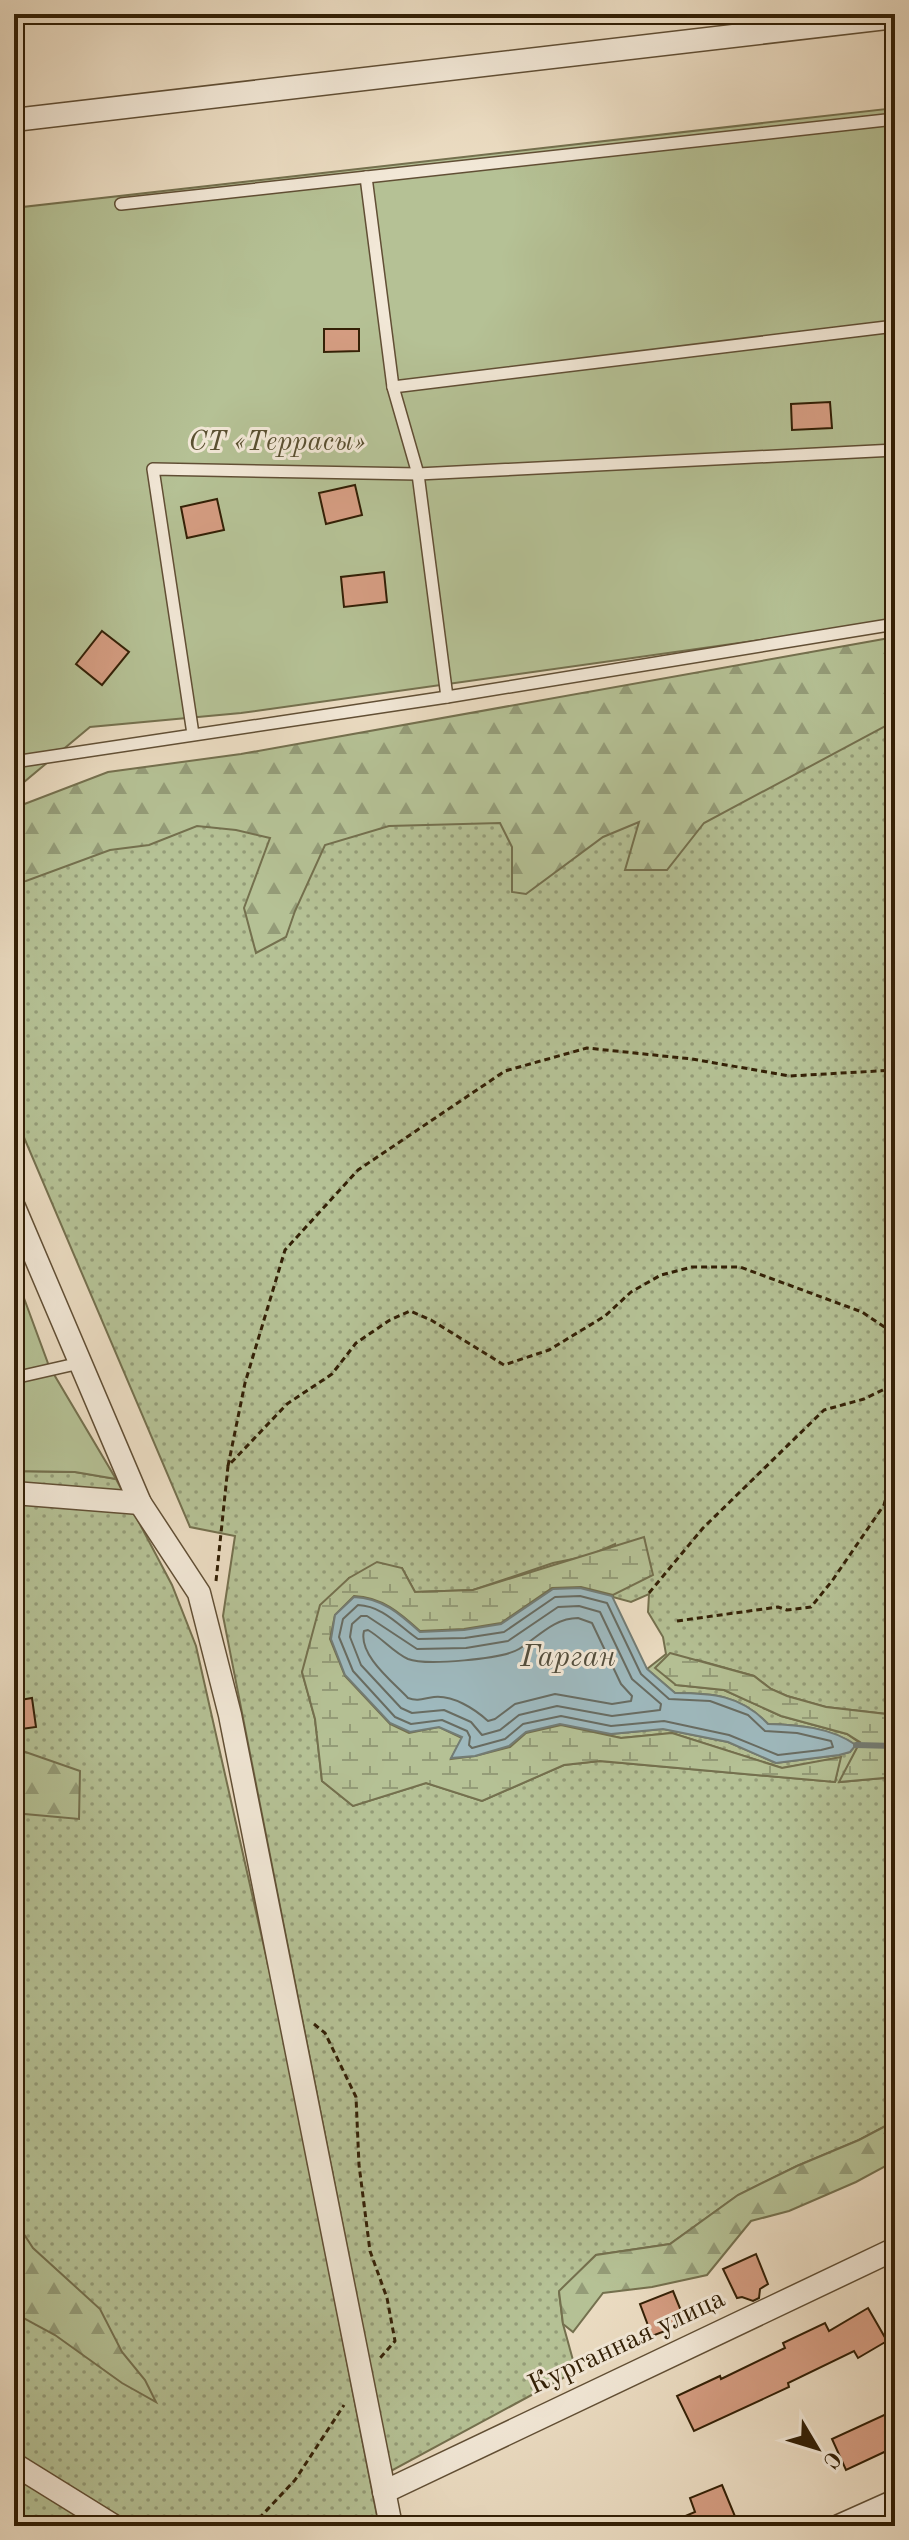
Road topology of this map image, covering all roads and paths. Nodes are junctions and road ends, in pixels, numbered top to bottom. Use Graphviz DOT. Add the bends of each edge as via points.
graph roads {
  1 [pos="895,17"];
  2 [pos="895,119"];
  3 [pos="14,120"];
  4 [pos="366,177"];
  5 [pos="121,204"];
  6 [pos="895,326"];
  7 [pos="393,387"];
  8 [pos="895,450"];
  9 [pos="418,474"];
  10 [pos="895,624"];
  11 [pos="447,697"];
  12 [pos="193,734"];
  13 [pos="14,762"];
  14 [pos="895,1070"];
  15 [pos="14,1207"];
  16 [pos="895,1334"];
  17 [pos="80,1363"];
  18 [pos="14,1378"];
  19 [pos="895,1384"];
  20 [pos="895,1464"];
  21 [pos="228,1466"];
  22 [pos="14,1493"];
  23 [pos="140,1503"];
  24 [pos="215,1589"];
  25 [pos="649,1593"];
  26 [pos="677,1621"];
  27 [pos="895,2249"];
  28 [pos="14,2464"];
  29 [pos="384,2492"];
  30 [pos="895,2501"];
  31 [pos="114,2526"];
  32 [pos="391,2526"];
  33 [pos="839,2526"];
  1 -- 3 [label="street"];
  2 -- 4 [label="lane"];
  4 -- 5 [label="lane"];
  4 -- 7 [label="lane"];
  6 -- 7 [label="lane"];
  7 -- 9 [label="lane"];
  8 -- 9 [label="lane"];
  9 -- 11 [label="lane"];
  9 -- 12 [label="lane" via="153,469"];
  10 -- 11 [label="lane"];
  11 -- 12 [label="lane"];
  12 -- 13 [label="lane"];
  14 -- 21 [label="path" via="790,1076 587,1048 505,1071 358,1170 285,1250 245,1383"];
  15 -- 17 [label="street"];
  16 -- 21 [label="path" via="862,1312 740,1267 692,1267 661,1275 549,1350 504,1365 410,1311 356,1343 332,1374 287,1404"];
  17 -- 18 [label="lane"];
  17 -- 23 [label="street"];
  19 -- 25 [label="path" via="824,1410 703,1528"];
  20 -- 26 [label="path" via="884,1505 811,1607"];
  21 -- 24 [label="path"];
  22 -- 23 [label="street"];
  23 -- 29 [label="street" via="199,1593 230,1715"];
  27 -- 29 [label="street, Курганная улица"];
  28 -- 31 [label="street"];
  29 -- 32 [label="street"];
  30 -- 33 [label="street"];
}
